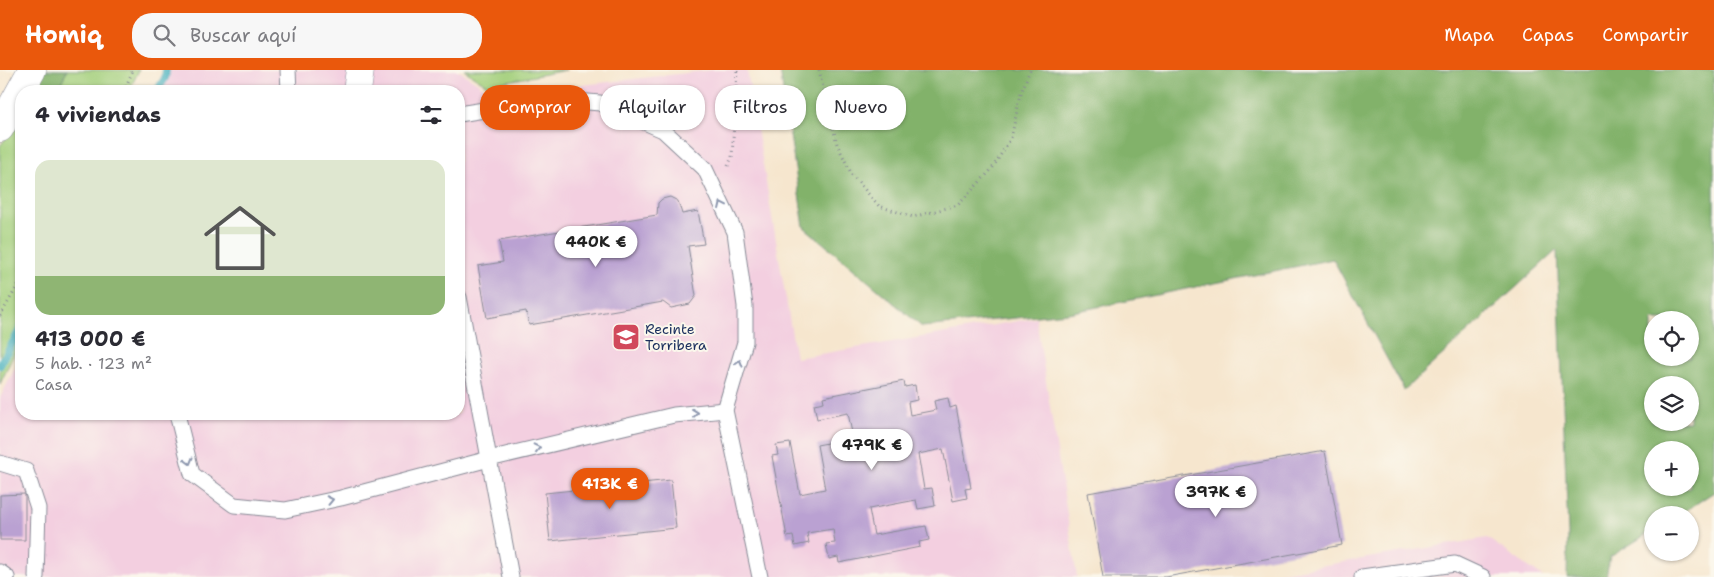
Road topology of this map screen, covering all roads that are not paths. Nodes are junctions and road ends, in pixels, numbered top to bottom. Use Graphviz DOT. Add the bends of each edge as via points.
graph roads {
  1 [pos="32,70"];
  2 [pos="288,70"];
  3 [pos="360,70"];
  4 [pos="24,85"];
  5 [pos="289,85"];
  6 [pos="358,85"];
  7 [pos="15,101"];
  8 [pos="465,113"];
  9 [pos="0,128"];
  10 [pos="465,329"];
  11 [pos="725,410"];
  12 [pos="178,420"];
  13 [pos="489,459"];
  14 [pos="0,463"];
  15 [pos="0,572"];
  16 [pos="7,577"];
  17 [pos="36,577"];
  18 [pos="511,577"];
  19 [pos="760,577"];
  20 [pos="1362,577"];
  21 [pos="1483,577"];
  1 -- 4 [label="street"];
  2 -- 5 [label="lane"];
  3 -- 6 [label="street"];
  7 -- 9 [label="street"];
  11 -- 8 [label="lane, one-way" via="745,342 745,306 734,232 705,169 663,130 600,103 552,99"];
  10 -- 13 [label="lane"];
  13 -- 11 [label="lane, one-way" via="674,415"];
  11 -- 19 [label="lane"];
  12 -- 13 [label="lane, one-way" via="192,474 234,505 285,510"];
  13 -- 18 [label="lane"];
  14 -- 17 [label="lane" via="26,471 38,508"];
  15 -- 16 [label="lane"];
  20 -- 21 [label="lane" via="1454,564"];
}
